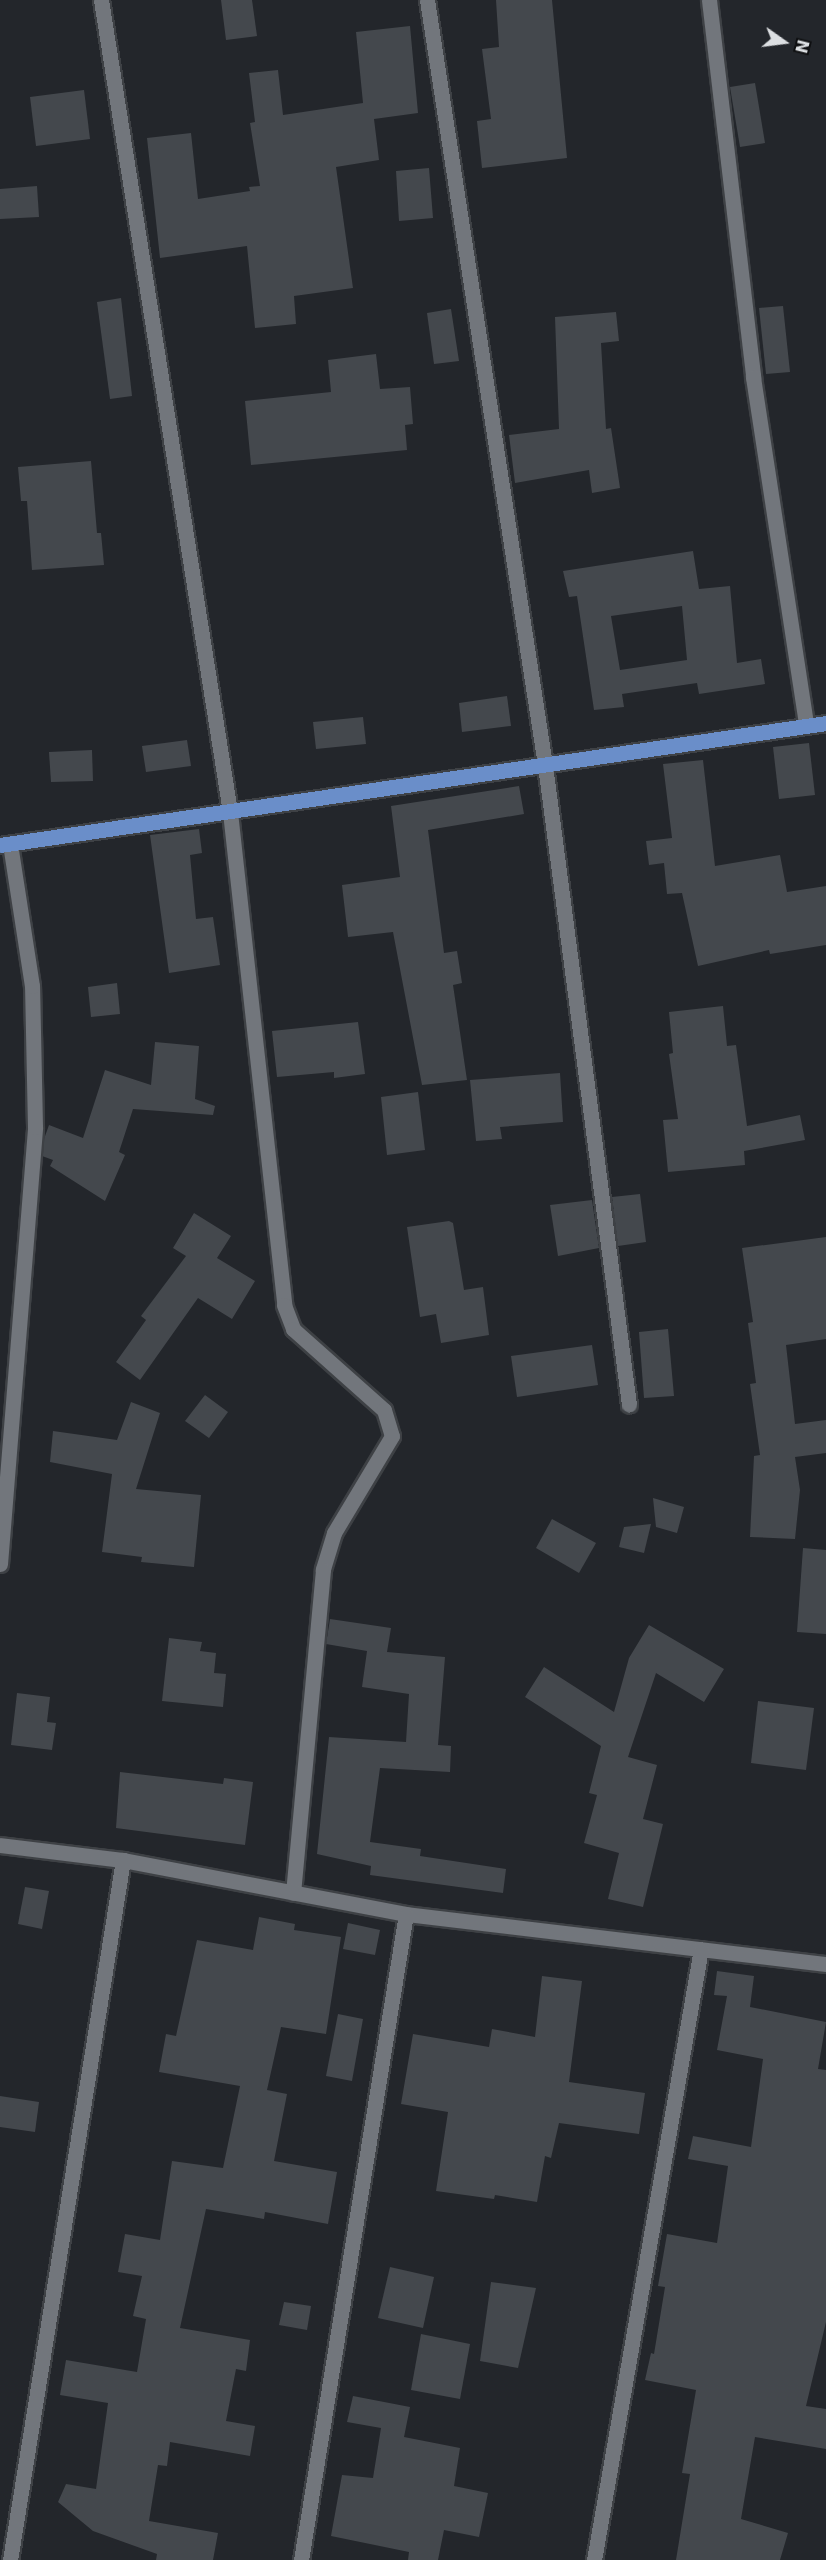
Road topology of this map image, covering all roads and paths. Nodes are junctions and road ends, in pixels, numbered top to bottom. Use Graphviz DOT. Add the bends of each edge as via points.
graph roads {
  1 [pos="101,0"];
  2 [pos="427,0"];
  3 [pos="709,0"];
  4 [pos="826,723"];
  5 [pos="806,725"];
  6 [pos="545,765"];
  7 [pos="230,812"];
  8 [pos="5,844"];
  9 [pos="629,1405"];
  10 [pos="0,1564"];
  11 [pos="0,1845"];
  12 [pos="123,1860"];
  13 [pos="293,1893"];
  14 [pos="406,1914"];
  15 [pos="701,1948"];
  16 [pos="826,1964"];
  17 [pos="10,2560"];
  18 [pos="301,2560"];
  19 [pos="594,2560"];
  1 -- 7 [label="street"];
  2 -- 6 [label="street"];
  3 -- 5 [label="street" via="753,377"];
  4 -- 5 [label="main road"];
  5 -- 6 [label="main road"];
  6 -- 7 [label="main road"];
  6 -- 9 [label="street"];
  7 -- 8 [label="main road"];
  7 -- 13 [label="street" via="284,1305 294,1329 384,1410 392,1436 334,1533 323,1570"];
  8 -- 10 [label="street" via="32,987 35,1127"];
  11 -- 12 [label="street"];
  12 -- 13 [label="street"];
  12 -- 17 [label="street"];
  13 -- 14 [label="street"];
  14 -- 15 [label="street"];
  14 -- 18 [label="street"];
  15 -- 16 [label="street"];
  15 -- 19 [label="street"];
}
